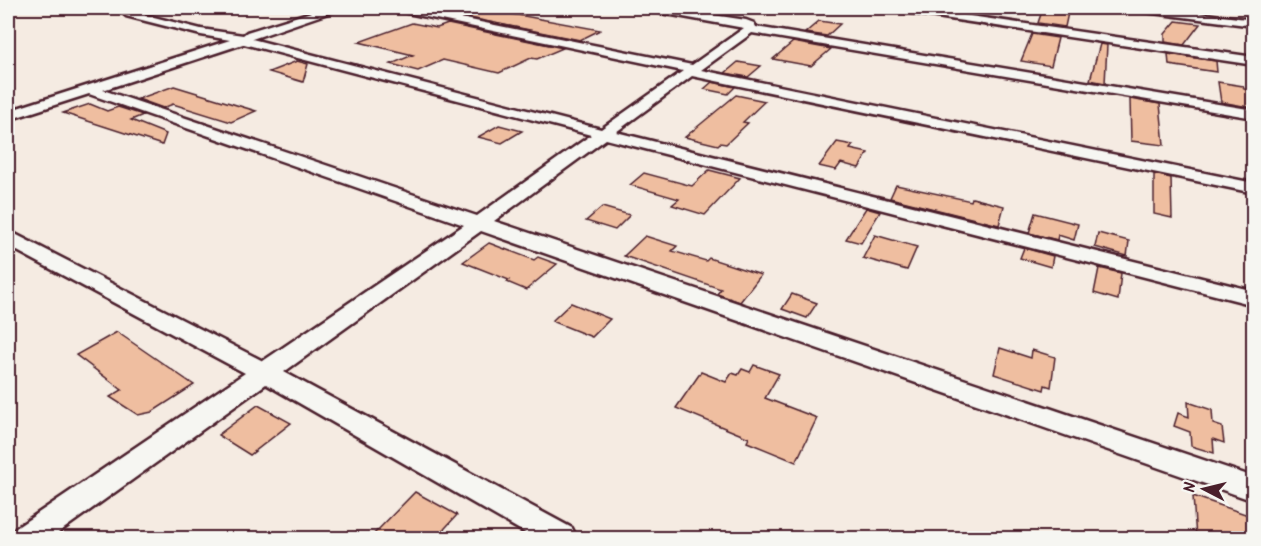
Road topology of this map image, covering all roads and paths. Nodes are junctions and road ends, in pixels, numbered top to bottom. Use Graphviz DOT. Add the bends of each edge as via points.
graph roads {
  1 [pos="122,8"];
  2 [pos="333,8"];
  3 [pos="398,8"];
  4 [pos="650,8"];
  5 [pos="742,8"];
  6 [pos="897,8"];
  7 [pos="1137,8"];
  8 [pos="723,19"];
  9 [pos="1254,23"];
  10 [pos="750,29"];
  11 [pos="245,39"];
  12 [pos="1254,61"];
  13 [pos="692,71"];
  14 [pos="90,90"];
  15 [pos="1254,114"];
  16 [pos="8,116"];
  17 [pos="604,134"];
  18 [pos="1254,188"];
  19 [pos="478,224"];
  20 [pos="8,238"];
  21 [pos="1254,298"];
  22 [pos="266,373"];
  23 [pos="1254,489"];
  24 [pos="27,538"];
  25 [pos="561,538"];
  1 -- 11 [label="street" via="130,14 201,32"];
  2 -- 11 [label="street"];
  3 -- 13 [label="street"];
  4 -- 8 [label="street"];
  5 -- 8 [label="street"];
  6 -- 12 [label="street"];
  7 -- 9 [label="street"];
  8 -- 10 [label="street" via="750,25"];
  10 -- 13 [label="street"];
  10 -- 15 [label="street"];
  11 -- 14 [label="street"];
  11 -- 17 [label="street"];
  13 -- 17 [label="street"];
  13 -- 18 [label="street"];
  14 -- 16 [label="street"];
  14 -- 19 [label="street"];
  17 -- 19 [label="street"];
  17 -- 21 [label="street"];
  19 -- 22 [label="street"];
  19 -- 23 [label="street"];
  20 -- 22 [label="street"];
  22 -- 24 [label="street"];
  22 -- 25 [label="street"];
}
